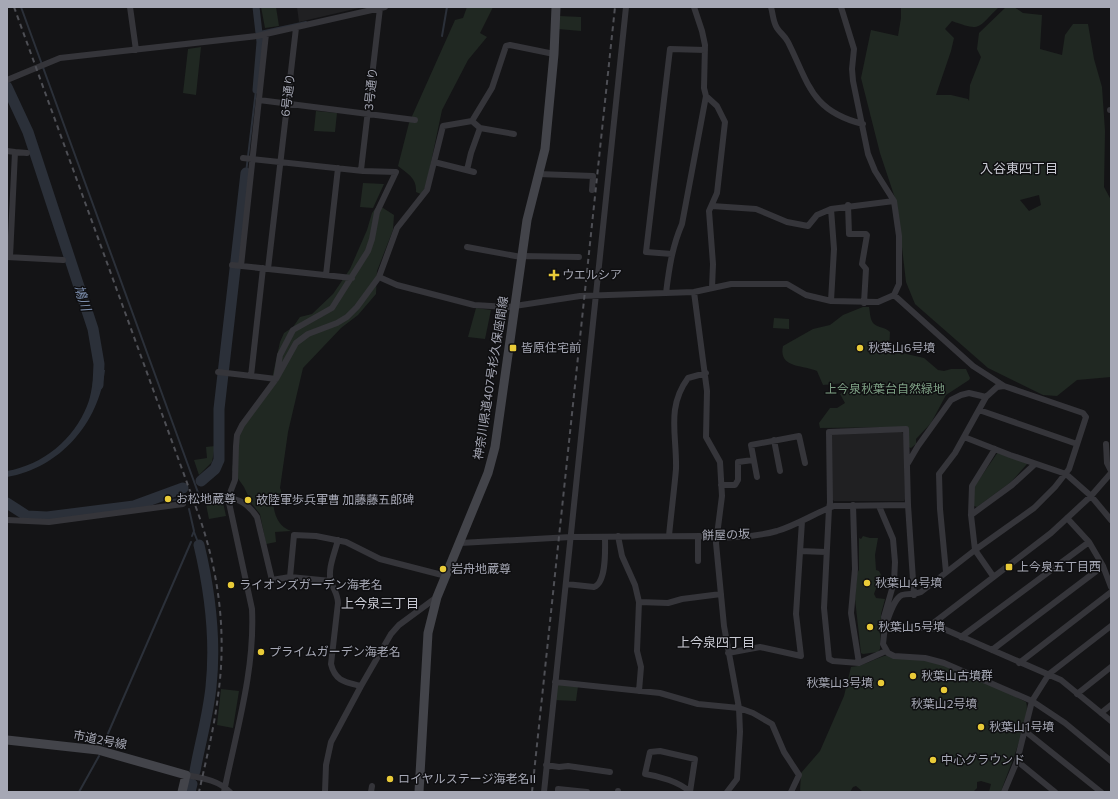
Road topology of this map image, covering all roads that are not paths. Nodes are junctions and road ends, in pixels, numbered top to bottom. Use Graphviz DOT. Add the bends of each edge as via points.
graph roads {
  1 [pos="130,7"];
  2 [pos="556,7"];
  3 [pos="626,7"];
  4 [pos="694,7"];
  5 [pos="771,7"];
  6 [pos="841,7"];
  7 [pos="382,8"];
  8 [pos="296,28"];
  9 [pos="263,35"];
  10 [pos="136,50"];
  11 [pos="705,50"];
  12 [pos="554,54"];
  13 [pos="8,78"];
  14 [pos="706,96"];
  15 [pos="260,100"];
  16 [pos="287,104"];
  17 [pos="368,114"];
  18 [pos="415,120"];
  19 [pos="472,121"];
  20 [pos="863,124"];
  21 [pos="480,128"];
  22 [pos="514,134"];
  23 [pos="7,151"];
  24 [pos="15,152"];
  25 [pos="27,153"];
  26 [pos="247,158"];
  27 [pos="280,162"];
  28 [pos="434,162"];
  29 [pos="338,168"];
  30 [pos="361,170"];
  31 [pos="538,174"];
  32 [pos="592,190"];
  33 [pos="894,201"];
  34 [pos="712,206"];
  35 [pos="848,206"];
  36 [pos="831,209"];
  37 [pos="467,246"];
  38 [pos="672,254"];
  39 [pos="9,257"];
  40 [pos="522,257"];
  41 [pos="579,257"];
  42 [pos="63,260"];
  43 [pos="266,269"];
  44 [pos="326,275"];
  45 [pos="352,278"];
  46 [pos="377,280"];
  47 [pos="712,288"];
  48 [pos="694,292"];
  49 [pos="666,293"];
  50 [pos="894,295"];
  51 [pos="596,296"];
  52 [pos="831,301"];
  53 [pos="864,302"];
  54 [pos="515,306"];
  55 [pos="222,372"];
  56 [pos="706,373"];
  57 [pos="251,376"];
  58 [pos="276,379"];
  59 [pos="1004,386"];
  60 [pos="986,397"];
  61 [pos="979,410"];
  62 [pos="964,437"];
  63 [pos="774,440"];
  64 [pos="1077,444"];
  65 [pos="1106,444"];
  66 [pos="995,449"];
  67 [pos="753,460"];
  68 [pos="805,463"];
  69 [pos="908,463"];
  70 [pos="1035,464"];
  71 [pos="780,471"];
  72 [pos="1111,472"];
  73 [pos="1066,474"];
  74 [pos="757,477"];
  75 [pos="721,485"];
  76 [pos="1090,496"];
  77 [pos="228,498"];
  78 [pos="207,502"];
  79 [pos="182,504"];
  80 [pos="853,505"];
  81 [pos="908,505"];
  82 [pos="879,506"];
  83 [pos="829,508"];
  84 [pos="971,515"];
  85 [pos="1067,518"];
  86 [pos="7,520"];
  87 [pos="1111,520"];
  88 [pos="802,521"];
  89 [pos="605,536"];
  90 [pos="618,536"];
  91 [pos="669,536"];
  92 [pos="698,536"];
  93 [pos="571,537"];
  94 [pos="716,538"];
  95 [pos="338,540"];
  96 [pos="1089,542"];
  97 [pos="460,543"];
  98 [pos="975,550"];
  99 [pos="800,551"];
  100 [pos="826,552"];
  101 [pos="698,561"];
  102 [pos="1103,566"];
  103 [pos="946,572"];
  104 [pos="446,576"];
  105 [pos="993,576"];
  106 [pos="290,577"];
  107 [pos="331,581"];
  108 [pos="566,584"];
  109 [pos="1111,587"];
  110 [pos="1111,592"];
  111 [pos="721,594"];
  112 [pos="914,595"];
  113 [pos="437,597"];
  114 [pos="639,602"];
  115 [pos="885,626"];
  116 [pos="1111,626"];
  117 [pos="927,628"];
  118 [pos="961,637"];
  119 [pos="992,650"];
  120 [pos="886,651"];
  121 [pos="728,653"];
  122 [pos="859,663"];
  123 [pos="1019,663"];
  124 [pos="1111,667"];
  125 [pos="1049,674"];
  126 [pos="555,682"];
  127 [pos="361,686"];
  128 [pos="639,691"];
  129 [pos="1076,694"];
  130 [pos="1032,701"];
  131 [pos="1111,705"];
  132 [pos="739,708"];
  133 [pos="1101,713"];
  134 [pos="1111,721"];
  135 [pos="1025,731"];
  136 [pos="7,740"];
  137 [pos="1111,751"];
  138 [pos="1109,759"];
  139 [pos="1017,762"];
  140 [pos="546,765"];
  141 [pos="610,772"];
  142 [pos="186,775"];
  143 [pos="225,790"];
  144 [pos="558,791"];
  145 [pos="1006,791"];
  146 [pos="182,792"];
  147 [pos="230,792"];
  148 [pos="325,792"];
  149 [pos="419,792"];
  150 [pos="544,792"];
  151 [pos="587,792"];
  152 [pos="690,792"];
  153 [pos="727,792"];
  154 [pos="791,792"];
  155 [pos="1055,792"];
  156 [pos="1101,792"];
  1 -- 10 [label="street"];
  2 -- 12 [label="main road, 神奈川県道407号杉久保座間線"];
  3 -- 51 [label="street"];
  4 -- 11 [label="street"];
  5 -- 20 [label="street" via="777,29 788,42 809,88 819,101 840,116"];
  6 -- 20 [label="street" via="854,49 853,81"];
  7 -- 8 [label="street"];
  7 -- 17 [label="street, 3号通り"];
  8 -- 9 [label="street"];
  8 -- 16 [label="street, 6号通り"];
  9 -- 10 [label="street"];
  9 -- 15 [label="street"];
  10 -- 13 [label="street" via="60,58"];
  11 -- 14 [label="street"];
  11 -- 38 [label="street" via="670,49 646,252"];
  12 -- 19 [label="street" via="506,46 492,88"];
  12 -- 31 [label="main road, 神奈川県道407号杉久保座間線" via="545,149"];
  14 -- 34 [label="street" via="717,106 724,122 717,193"];
  14 -- 38 [label="street" via="682,224"];
  15 -- 16 [label="street"];
  15 -- 26 [label="street"];
  16 -- 17 [label="street"];
  16 -- 27 [label="street, 6号通り"];
  17 -- 18 [label="street"];
  17 -- 30 [label="street, 3号通り"];
  19 -- 21 [label="street"];
  19 -- 28 [label="street" via="443,126"];
  20 -- 33 [label="street" via="872,162"];
  21 -- 22 [label="street"];
  21 -- 28 [label="street" via="471,153 471,171"];
  23 -- 24 [label="street"];
  24 -- 25 [label="street"];
  24 -- 39 [label="street"];
  26 -- 27 [label="street"];
  26 -- 43 [label="street" via="237,265"];
  27 -- 29 [label="street"];
  27 -- 43 [label="street, 6号通り"];
  28 -- 46 [label="street" via="427,190 397,228"];
  29 -- 30 [label="street"];
  29 -- 44 [label="street"];
  30 -- 45 [label="street" via="396,172 377,212 368,251"];
  31 -- 32 [label="street" via="593,176"];
  31 -- 40 [label="main road, 神奈川県道407号杉久保座間線" via="527,220"];
  33 -- 35 [label="street"];
  33 -- 50 [label="street" via="899,236 900,273"];
  34 -- 36 [label="street" via="756,209 787,222 808,226 817,215"];
  34 -- 47 [label="street" via="709,211"];
  35 -- 36 [label="street"];
  35 -- 53 [label="street" via="849,234 868,235 862,264 866,269"];
  36 -- 52 [label="street" via="834,249"];
  37 -- 40 [label="street"];
  38 -- 49 [label="street"];
  39 -- 42 [label="street"];
  40 -- 41 [label="street"];
  40 -- 54 [label="main road, 神奈川県道407号杉久保座間線"];
  43 -- 44 [label="street"];
  43 -- 57 [label="street, 6号通り"];
  44 -- 45 [label="street"];
  45 -- 58 [label="street" via="332,308 293,330 280,354"];
  46 -- 54 [label="street" via="474,305"];
  46 -- 58 [label="street" via="357,308 347,317 308,334 296,343"];
  47 -- 48 [label="street"];
  47 -- 52 [label="street" via="732,284 787,284 806,296"];
  48 -- 49 [label="street"];
  48 -- 56 [label="street"];
  49 -- 51 [label="street"];
  50 -- 53 [label="street" via="878,302"];
  50 -- 59 [label="street" via="973,366"];
  51 -- 54 [label="street"];
  51 -- 93 [label="street"];
  52 -- 53 [label="street"];
  54 -- 97 [label="main road, 神奈川県道407号杉久保座間線" via="495,447 488,473"];
  55 -- 57 [label="street"];
  56 -- 75 [label="street" via="706,437 719,458"];
  56 -- 91 [label="street" via="688,378 677,395 676,468"];
  57 -- 58 [label="street"];
  58 -- 77 [label="street" via="237,435 235,480"];
  59 -- 60 [label="street" via="997,387"];
  59 -- 64 [label="street" via="1083,413 1085,415"];
  60 -- 61 [label="street"];
  60 -- 69 [label="street" via="969,393 951,400"];
  61 -- 62 [label="street"];
  61 -- 64 [label="street"];
  62 -- 66 [label="street"];
  62 -- 103 [label="street" via="939,474"];
  63 -- 67 [label="street" via="751,445"];
  63 -- 68 [label="street" via="799,436"];
  63 -- 71 [label="street"];
  64 -- 73 [label="street"];
  65 -- 72 [label="street" via="1107,463"];
  66 -- 70 [label="street"];
  66 -- 84 [label="street" via="972,486"];
  67 -- 74 [label="street"];
  67 -- 75 [label="street" via="738,462 738,480 735,485"];
  69 -- 81 [label="street"];
  69 -- 83 [label="street" via="906,429 829,432"];
  70 -- 73 [label="street"];
  70 -- 84 [label="street" via="1012,485"];
  72 -- 76 [label="street"];
  73 -- 76 [label="street"];
  73 -- 98 [label="street" via="1034,508"];
  75 -- 94 [label="street" via="721,511"];
  76 -- 85 [label="street"];
  76 -- 87 [label="street"];
  77 -- 78 [label="street"];
  77 -- 106 [label="street" via="245,504 257,517 272,580"];
  77 -- 143 [label="street" via="252,609 252,635 241,717"];
  79 -- 86 [label="street" via="49,522"];
  80 -- 82 [label="street, 餅屋の坂"];
  80 -- 83 [label="street, 餅屋の坂"];
  80 -- 122 [label="street" via="855,569 852,613"];
  81 -- 82 [label="street, 餅屋の坂"];
  81 -- 112 [label="street"];
  82 -- 115 [label="street" via="893,539 895,567 894,582 884,617"];
  83 -- 88 [label="street, 餅屋の坂"];
  83 -- 100 [label="street"];
  84 -- 98 [label="street"];
  85 -- 96 [label="street"];
  85 -- 105 [label="street"];
  88 -- 94 [label="street, 餅屋の坂" via="776,531"];
  88 -- 99 [label="street"];
  89 -- 90 [label="street, 餅屋の坂"];
  89 -- 93 [label="street, 餅屋の坂"];
  89 -- 108 [label="street" via="601,580 598,586"];
  90 -- 91 [label="street, 餅屋の坂"];
  90 -- 114 [label="street" via="620,551 635,585"];
  91 -- 92 [label="street, 餅屋の坂"];
  92 -- 94 [label="street, 餅屋の坂"];
  92 -- 101 [label="street"];
  93 -- 97 [label="street, 餅屋の坂"];
  93 -- 108 [label="street"];
  94 -- 111 [label="street"];
  95 -- 104 [label="street" via="380,559"];
  95 -- 106 [label="street" via="294,535"];
  95 -- 107 [label="street"];
  96 -- 102 [label="street"];
  96 -- 118 [label="street"];
  97 -- 104 [label="main road, 神奈川県道407号杉久保座間線"];
  98 -- 103 [label="street"];
  98 -- 105 [label="street"];
  99 -- 100 [label="street"];
  99 -- 121 [label="street" via="796,614 801,656 760,647"];
  100 -- 122 [label="street" via="824,608 831,660"];
  102 -- 109 [label="street"];
  102 -- 119 [label="street"];
  103 -- 112 [label="street"];
  104 -- 113 [label="main road, 神奈川県道407号杉久保座間線"];
  105 -- 117 [label="street"];
  106 -- 107 [label="street"];
  107 -- 127 [label="street" via="338,596 331,664 333,672 343,682"];
  108 -- 126 [label="street"];
  110 -- 123 [label="street"];
  111 -- 114 [label="street" via="682,598 668,603"];
  111 -- 121 [label="street"];
  112 -- 115 [label="street" via="902,596 896,600"];
  113 -- 127 [label="street" via="398,625"];
  113 -- 149 [label="main road, 神奈川県道407号杉久保座間線" via="428,633"];
  114 -- 128 [label="street"];
  115 -- 117 [label="street"];
  115 -- 120 [label="street" via="883,644"];
  116 -- 125 [label="street"];
  117 -- 118 [label="street" via="944,629"];
  118 -- 119 [label="street"];
  119 -- 123 [label="street"];
  120 -- 122 [label="street"];
  120 -- 130 [label="street" via="894,656 925,658 944,663"];
  121 -- 132 [label="street"];
  123 -- 125 [label="street"];
  124 -- 129 [label="street"];
  125 -- 129 [label="street" via="1061,680"];
  125 -- 130 [label="street"];
  126 -- 128 [label="street"];
  126 -- 140 [label="street"];
  127 -- 148 [label="street" via="331,742 326,765"];
  128 -- 132 [label="street" via="660,693 698,704"];
  129 -- 133 [label="street"];
  130 -- 135 [label="street"];
  130 -- 138 [label="street" via="1060,719"];
  131 -- 133 [label="street"];
  132 -- 153 [label="street" via="738,771 735,783"];
  132 -- 154 [label="street" via="772,724 784,752 799,775"];
  133 -- 134 [label="street"];
  135 -- 139 [label="street"];
  135 -- 156 [label="street"];
  136 -- 142 [label="main road, 市道2号線" via="98,750"];
  137 -- 138 [label="street"];
  139 -- 145 [label="street"];
  139 -- 155 [label="street"];
  140 -- 141 [label="street"];
  140 -- 150 [label="street"];
  142 -- 143 [label="street" via="204,778"];
  142 -- 146 [label="main road"];
  143 -- 147 [label="street"];
  144 -- 151 [label="street"];
  152 -- 152 [label="street" via="686,788 645,774 650,752 660,751 695,759"];
}
